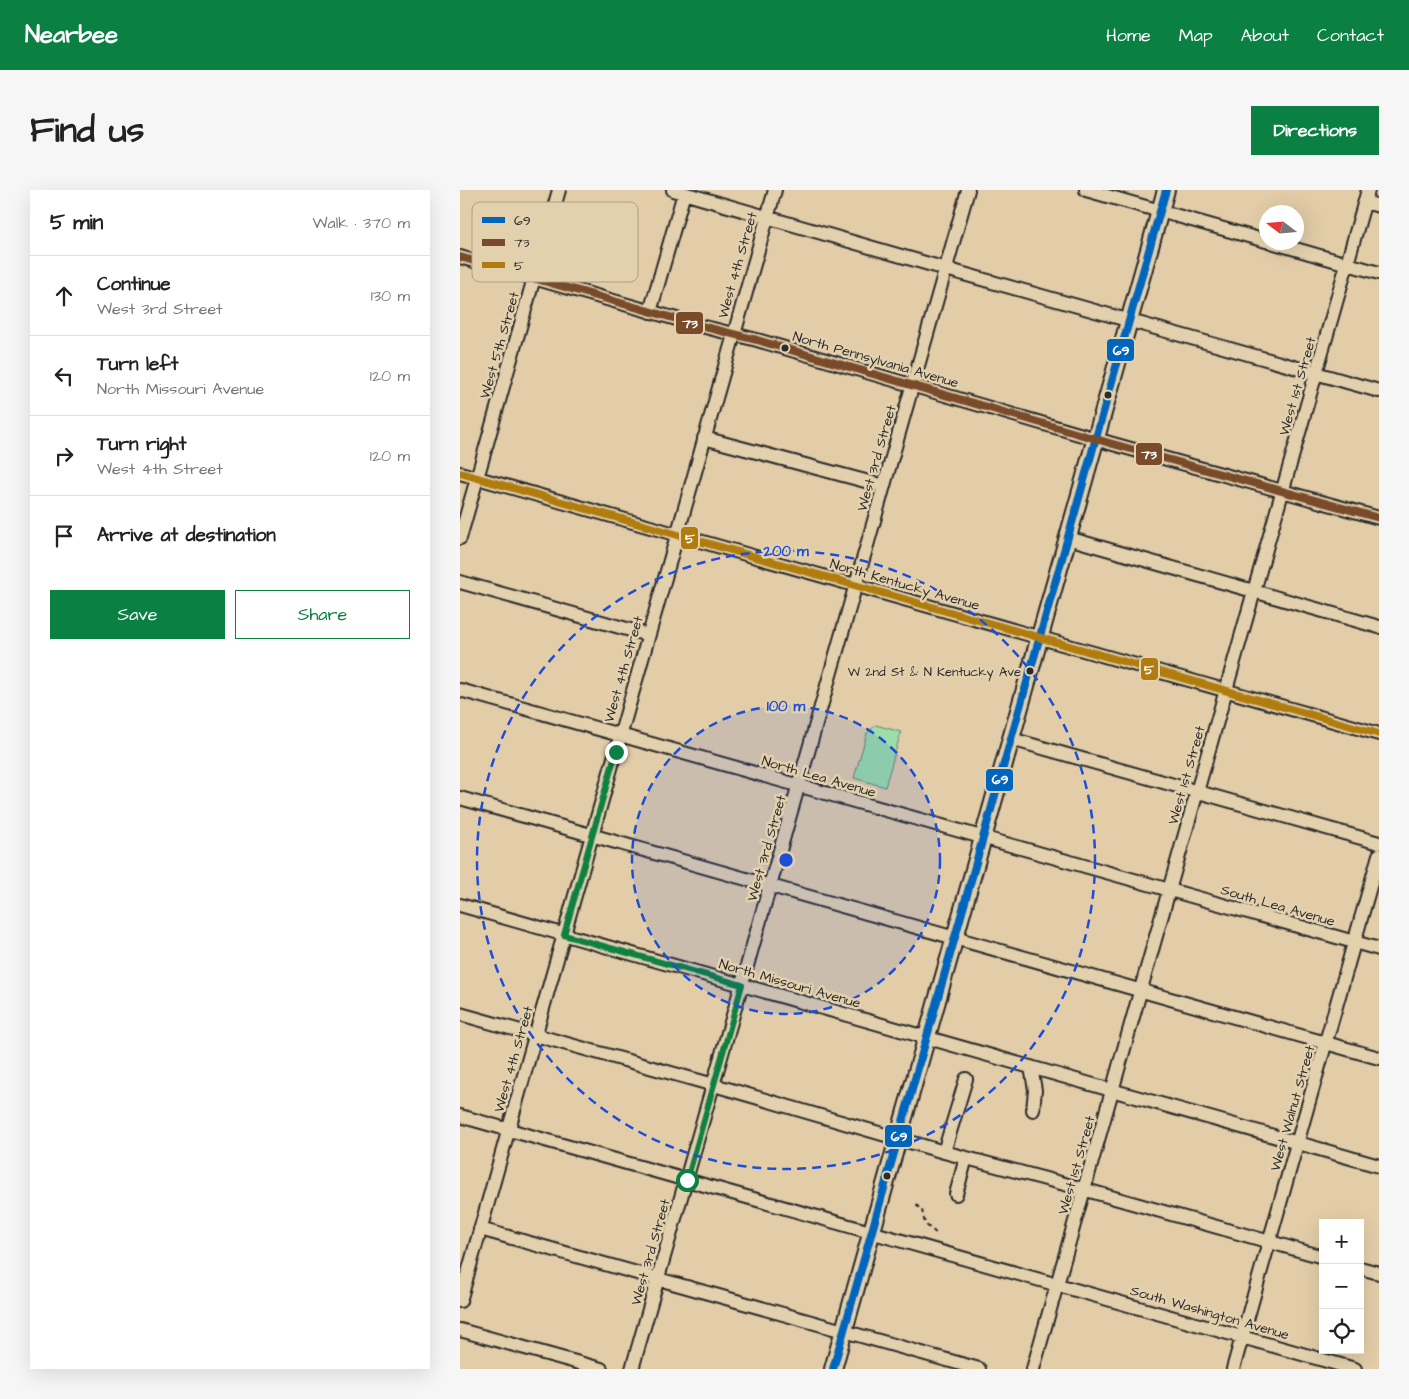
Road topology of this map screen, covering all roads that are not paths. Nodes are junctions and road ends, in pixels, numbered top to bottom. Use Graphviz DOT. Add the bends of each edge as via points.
graph roads {
  1 [pos="775,190"];
  2 [pos="968,190"];
  3 [pos="1086,190"];
  4 [pos="1166,190"];
  5 [pos="678,192"];
  6 [pos="1366,196"];
  7 [pos="1379,206"];
  8 [pos="1160,211"];
  9 [pos="767,217"];
  10 [pos="1259,239"];
  11 [pos="1299,250"];
  12 [pos="1347,264"];
  13 [pos="946,269"];
  14 [pos="1379,273"];
  15 [pos="533,282"];
  16 [pos="548,282"];
  17 [pos="650,312"];
  18 [pos="1129,321"];
  19 [pos="733,334"];
  20 [pos="1316,373"];
  21 [pos="913,385"];
  22 [pos="1379,391"];
  23 [pos="704,438"];
  24 [pos="1096,439"];
  25 [pos="460,473"];
  26 [pos="477,478"];
  27 [pos="884,486"];
  28 [pos="1283,491"];
  29 [pos="1379,518"];
  30 [pos="677,535"];
  31 [pos="460,538"];
  32 [pos="1068,538"];
  33 [pos="460,582"];
  34 [pos="856,586"];
  35 [pos="1254,591"];
  36 [pos="1379,626"];
  37 [pos="648,635"];
  38 [pos="1039,638"];
  39 [pos="460,690"];
  40 [pos="1226,690"];
  41 [pos="1379,734"];
  42 [pos="620,735"];
  43 [pos="1011,739"];
  44 [pos="799,786"];
  45 [pos="1198,790"];
  46 [pos="460,798"];
  47 [pos="592,835"];
  48 [pos="983,838"];
  49 [pos="1379,842"];
  50 [pos="1379,855"];
  51 [pos="770,886"];
  52 [pos="1169,890"];
  53 [pos="460,905"];
  54 [pos="564,935"];
  55 [pos="955,937"];
  56 [pos="1354,942"];
  57 [pos="1379,949"];
  58 [pos="742,985"];
  59 [pos="1141,990"];
  60 [pos="460,1014"];
  61 [pos="535,1035"];
  62 [pos="927,1038"];
  63 [pos="1326,1043"];
  64 [pos="1379,1058"];
  65 [pos="1031,1067"];
  66 [pos="966,1079"];
  67 [pos="714,1085"];
  68 [pos="1112,1090"];
  69 [pos="1032,1110"];
  70 [pos="460,1116"];
  71 [pos="508,1130"];
  72 [pos="898,1139"];
  73 [pos="1297,1143"];
  74 [pos="944,1152"];
  75 [pos="966,1158"];
  76 [pos="1379,1166"];
  77 [pos="687,1180"];
  78 [pos="1084,1189"];
  79 [pos="956,1194"];
  80 [pos="480,1229"];
  81 [pos="872,1232"];
  82 [pos="1269,1242"];
  83 [pos="1319,1256"];
  84 [pos="1364,1269"];
  85 [pos="1379,1273"];
  86 [pos="658,1279"];
  87 [pos="1057,1284"];
  88 [pos="460,1302"];
  89 [pos="460,1330"];
  90 [pos="844,1331"];
  91 [pos="1242,1337"];
  92 [pos="601,1369"];
  93 [pos="632,1369"];
  94 [pos="833,1369"];
  95 [pos="978,1369"];
  96 [pos="1033,1369"];
  97 [pos="1233,1369"];
  98 [pos="1356,1369"];
  1 -- 9 [label="street, West 4th Street"];
  2 -- 13 [label="street, West 3rd Street"];
  3 -- 8 [label="street"];
  4 -- 8 [label="main road"];
  5 -- 9 [label="street"];
  5 -- 17 [label="street"];
  6 -- 7 [label="street"];
  6 -- 12 [label="street, West 1st Street"];
  8 -- 10 [label="street"];
  8 -- 18 [label="main road"];
  9 -- 13 [label="street"];
  9 -- 19 [label="street, West 4th Street"];
  11 -- 12 [label="street"];
  12 -- 14 [label="street"];
  12 -- 20 [label="street, West 1st Street"];
  13 -- 18 [label="street"];
  13 -- 21 [label="street, West 3rd Street"];
  15 -- 26 [label="street, West 5th Street"];
  16 -- 17 [label="street, North Pennsylvania Avenue"];
  17 -- 19 [label="street, North Pennsylvania Avenue"];
  18 -- 20 [label="street"];
  18 -- 24 [label="main road"];
  19 -- 21 [label="street, North Pennsylvania Avenue"];
  19 -- 23 [label="street, West 4th Street"];
  20 -- 22 [label="street"];
  20 -- 28 [label="street, West 1st Street"];
  21 -- 24 [label="street, North Pennsylvania Avenue"];
  21 -- 27 [label="street, West 3rd Street"];
  23 -- 27 [label="street"];
  23 -- 30 [label="street, West 4th Street"];
  24 -- 28 [label="street, North Pennsylvania Avenue"];
  24 -- 32 [label="main road"];
  25 -- 26 [label="street, North Kentucky Avenue"];
  26 -- 30 [label="street, North Kentucky Avenue"];
  26 -- 31 [label="street, West 5th Street"];
  27 -- 34 [label="street, West 3rd Street"];
  28 -- 29 [label="street, North Pennsylvania Avenue"];
  28 -- 35 [label="street, West 1st Street"];
  30 -- 34 [label="street, North Kentucky Avenue"];
  30 -- 37 [label="street, West 4th Street"];
  32 -- 35 [label="street"];
  32 -- 38 [label="main road"];
  33 -- 37 [label="street"];
  34 -- 38 [label="street, North Kentucky Avenue"];
  34 -- 44 [label="street, West 3rd Street"];
  35 -- 36 [label="street"];
  35 -- 40 [label="street, West 1st Street"];
  37 -- 42 [label="street, West 4th Street"];
  38 -- 40 [label="street, North Kentucky Avenue"];
  38 -- 43 [label="main road"];
  39 -- 42 [label="street, North Lea Avenue"];
  40 -- 41 [label="street, North Kentucky Avenue"];
  40 -- 45 [label="street, West 1st Street"];
  42 -- 44 [label="street, North Lea Avenue"];
  42 -- 47 [label="street, West 4th Street"];
  43 -- 45 [label="street"];
  43 -- 48 [label="main road"];
  44 -- 48 [label="street, North Lea Avenue"];
  44 -- 51 [label="street, West 3rd Street"];
  45 -- 49 [label="street"];
  45 -- 52 [label="street, West 1st Street"];
  46 -- 47 [label="street"];
  47 -- 51 [label="street"];
  47 -- 54 [label="street, West 4th Street"];
  48 -- 52 [label="street, North Lea Avenue"];
  48 -- 55 [label="main road"];
  50 -- 56 [label="street, West Walnut Street"];
  51 -- 55 [label="street"];
  51 -- 58 [label="street, West 3rd Street"];
  52 -- 56 [label="street, South Lea Avenue"];
  52 -- 59 [label="street, West 1st Street"];
  53 -- 54 [label="street, North Missouri Avenue"];
  54 -- 58 [label="street, North Missouri Avenue"];
  54 -- 61 [label="street, West 4th Street"];
  55 -- 59 [label="street"];
  55 -- 62 [label="main road"];
  56 -- 57 [label="street, South Lea Avenue"];
  56 -- 63 [label="street, West Walnut Street"];
  58 -- 62 [label="street, North Missouri Avenue"];
  58 -- 67 [label="street, West 3rd Street"];
  59 -- 63 [label="street"];
  59 -- 68 [label="street, West 1st Street"];
  60 -- 61 [label="street"];
  61 -- 67 [label="street"];
  61 -- 71 [label="street, West 4th Street"];
  62 -- 65 [label="street, North Missouri Avenue"];
  62 -- 72 [label="main road"];
  63 -- 64 [label="street"];
  63 -- 73 [label="street, West Walnut Street"];
  65 -- 68 [label="street, North Missouri Avenue"];
  65 -- 69 [label="street" via="1035,1090"];
  66 -- 74 [label="street"];
  67 -- 72 [label="street"];
  67 -- 77 [label="street, West 3rd Street"];
  68 -- 73 [label="street, North Missouri Avenue"];
  68 -- 78 [label="street, West 1st Street"];
  70 -- 71 [label="street, South Washington Avenue"];
  71 -- 77 [label="street, South Washington Avenue"];
  71 -- 80 [label="street, West 4th Street"];
  72 -- 74 [label="street"];
  72 -- 81 [label="main road"];
  73 -- 76 [label="street, North Missouri Avenue"];
  73 -- 82 [label="street, West Walnut Street"];
  74 -- 75 [label="street"];
  75 -- 78 [label="street"];
  75 -- 79 [label="street"];
  77 -- 81 [label="street, South Washington Avenue"];
  77 -- 86 [label="street, West 3rd Street"];
  78 -- 82 [label="street"];
  78 -- 87 [label="street, West 1st Street"];
  80 -- 86 [label="street"];
  80 -- 88 [label="street, West 4th Street"];
  81 -- 87 [label="street, South Washington Avenue"];
  81 -- 90 [label="main road"];
  82 -- 83 [label="street"];
  82 -- 91 [label="street, West Walnut Street"];
  84 -- 85 [label="street"];
  86 -- 90 [label="street"];
  86 -- 93 [label="street, West 3rd Street"];
  87 -- 91 [label="street, South Washington Avenue"];
  87 -- 96 [label="street, West 1st Street"];
  89 -- 92 [label="street"];
  90 -- 94 [label="main road"];
  90 -- 95 [label="street"];
  91 -- 97 [label="street, West Walnut Street"];
  91 -- 98 [label="street, South Washington Avenue"];
}
